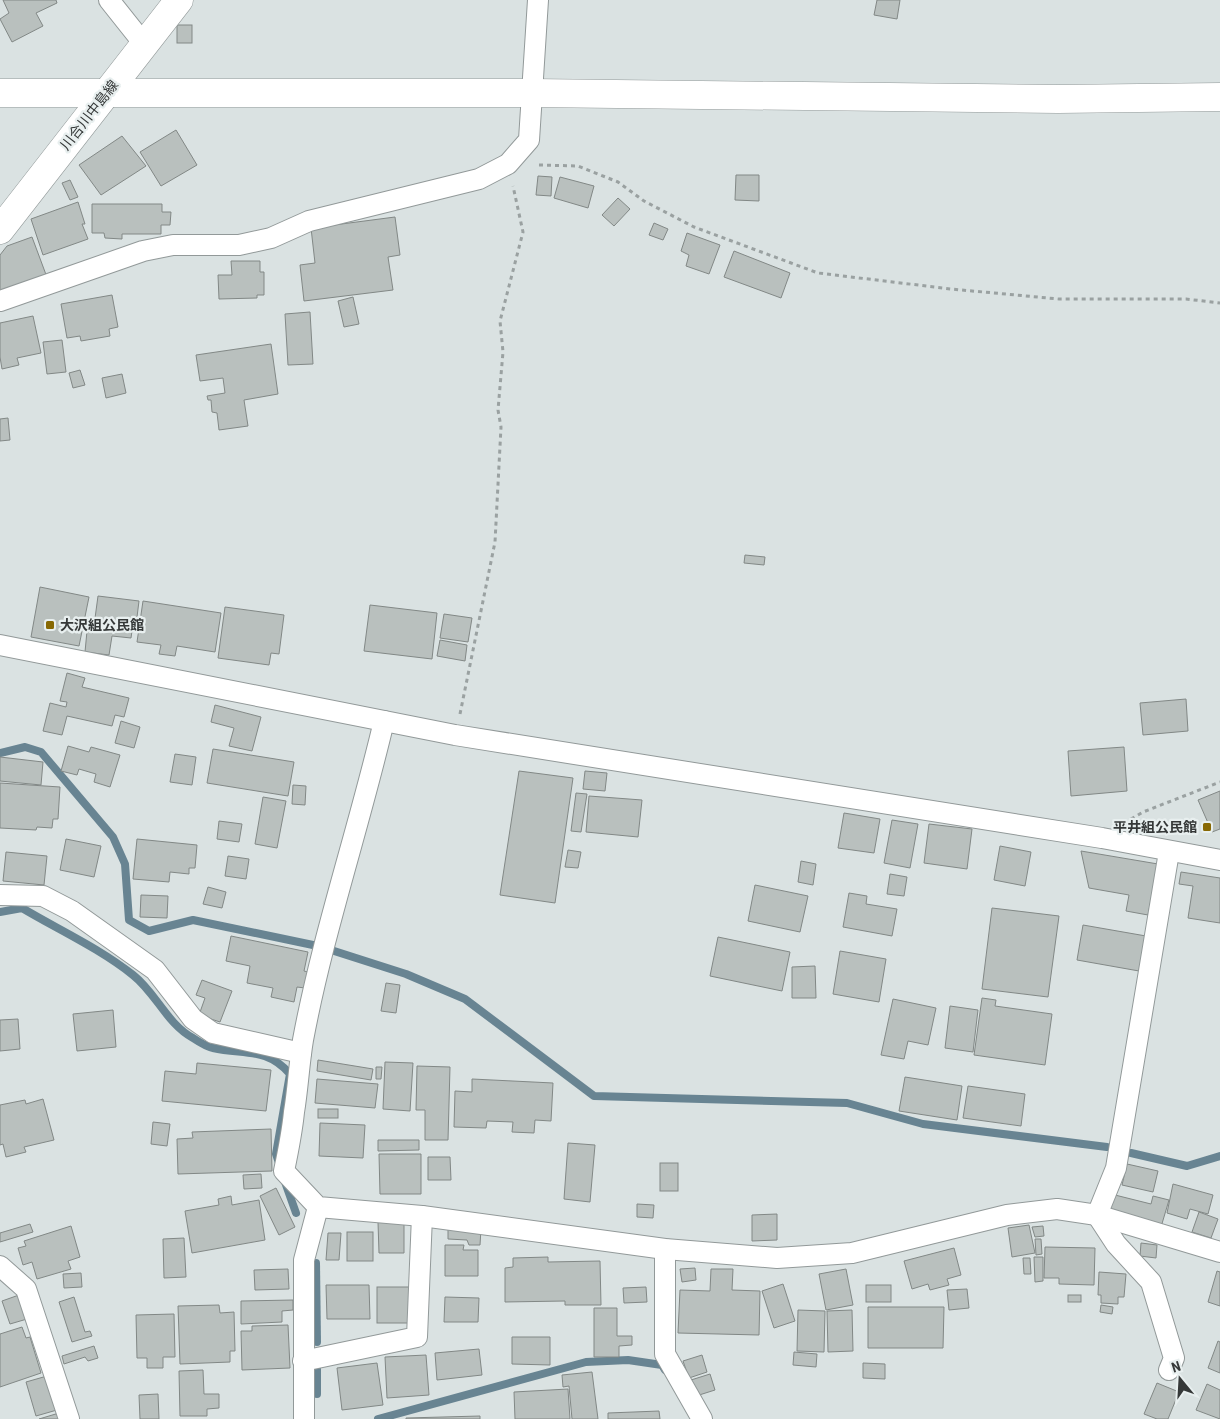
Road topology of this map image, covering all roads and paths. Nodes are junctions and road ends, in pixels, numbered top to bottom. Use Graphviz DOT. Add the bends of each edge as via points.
graph roads {
  1 [pos="109,0"];
  2 [pos="179,0"];
  3 [pos="538,0"];
  4 [pos="144,44"];
  5 [pos="106,92"];
  6 [pos="0,93"];
  7 [pos="532,94"];
  8 [pos="1220,97"];
  9 [pos="508,164"];
  10 [pos="0,230"];
  11 [pos="0,302"];
  12 [pos="1220,303"];
  13 [pos="0,646"];
  14 [pos="384,722"];
  15 [pos="455,735"];
  16 [pos="1220,782"];
  17 [pos="1102,838"];
  18 [pos="1169,852"];
  19 [pos="1220,860"];
  20 [pos="0,895"];
  21 [pos="301,1053"];
  22 [pos="318,1207"];
  23 [pos="1097,1215"];
  24 [pos="422,1216"];
  25 [pos="665,1249"];
  26 [pos="1220,1252"];
  27 [pos="0,1266"];
  28 [pos="303,1361"];
  29 [pos="1169,1370"];
  30 [pos="69,1419"];
  31 [pos="304,1419"];
  32 [pos="702,1419"];
  1 -- 4 [label="street"];
  2 -- 4 [label="street, 川合川中島線"];
  3 -- 7 [label="street"];
  4 -- 5 [label="street, 川合川中島線"];
  5 -- 6 [label="street"];
  5 -- 7 [label="street"];
  5 -- 10 [label="street, 川合川中島線"];
  7 -- 8 [label="street" via="1058,99"];
  7 -- 9 [label="street" via="529,140"];
  9 -- 11 [label="street" via="479,180 309,221 271,238 239,245 173,245 143,252"];
  9 -- 12 [label="path" via="578,166 618,182 644,201 694,227 818,272 1059,299 1186,299"];
  9 -- 15 [label="path" via="523,232 500,321 503,352 498,410 501,427 495,542"];
  13 -- 14 [label="street"];
  14 -- 15 [label="street"];
  14 -- 21 [label="street" via="326,940"];
  15 -- 17 [label="street"];
  16 -- 17 [label="path" via="1143,812"];
  17 -- 18 [label="street"];
  18 -- 19 [label="street"];
  18 -- 23 [label="street" via="1116,1168"];
  20 -- 21 [label="street" via="43,896 72,911 155,970 193,1019 213,1033"];
  21 -- 22 [label="street" via="284,1171"];
  22 -- 24 [label="street"];
  22 -- 28 [label="street" via="304,1260"];
  23 -- 25 [label="street" via="1057,1209 1007,1214 852,1253 777,1258"];
  23 -- 26 [label="street"];
  23 -- 29 [label="street" via="1116,1244 1151,1282 1174,1358"];
  24 -- 25 [label="street"];
  24 -- 28 [label="street" via="417,1337"];
  25 -- 32 [label="street" via="665,1354"];
  27 -- 30 [label="street" via="26,1289"];
  28 -- 31 [label="street"];
}
